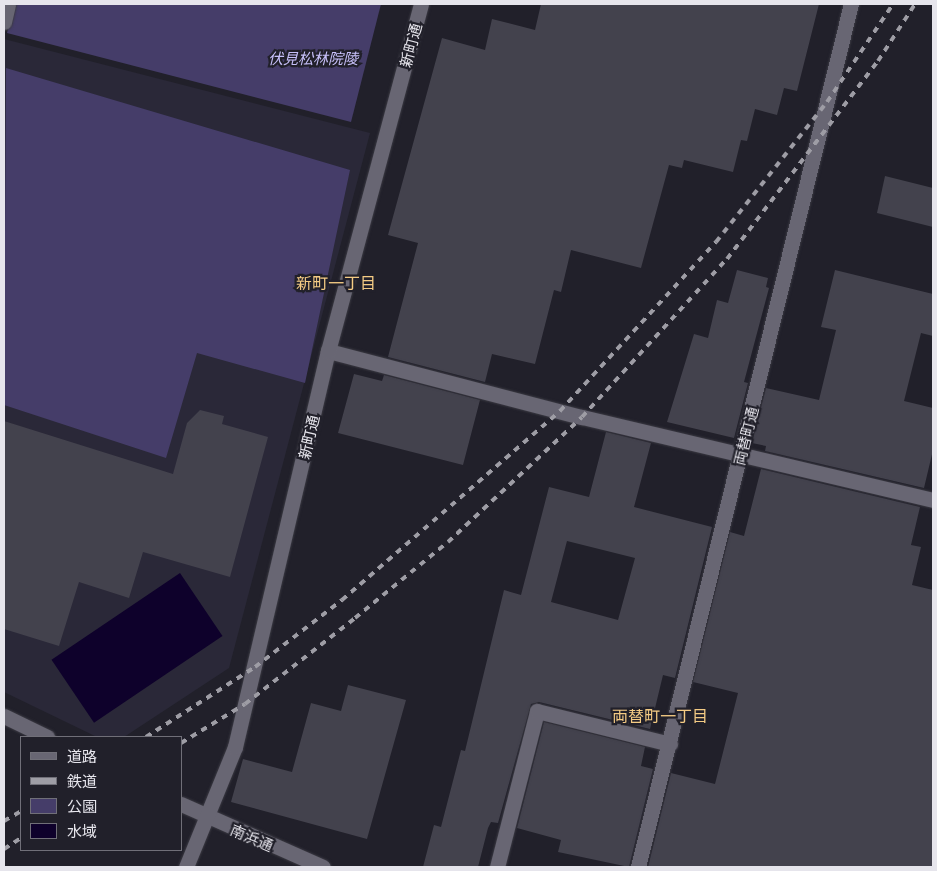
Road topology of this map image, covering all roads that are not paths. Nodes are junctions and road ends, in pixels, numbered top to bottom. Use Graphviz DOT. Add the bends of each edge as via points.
graph roads {
  1 [pos="8,4"];
  2 [pos="421,4"];
  3 [pos="851,4"];
  4 [pos="4,22"];
  5 [pos="328,351"];
  6 [pos="741,454"];
  7 [pos="933,500"];
  8 [pos="4,716"];
  9 [pos="45,736"];
  10 [pos="670,744"];
  11 [pos="182,804"];
  12 [pos="207,817"];
  13 [pos="186,867"];
  14 [pos="323,867"];
  15 [pos="497,867"];
  16 [pos="638,867"];
  1 -- 4 [label="street"];
  2 -- 5 [label="street, 新町通"];
  3 -- 6 [label="street, 両替町通"];
  5 -- 6 [label="street"];
  5 -- 12 [label="street, 新町通" via="235,747"];
  6 -- 7 [label="street"];
  6 -- 10 [label="street, 両替町通"];
  8 -- 9 [label="street"];
  10 -- 15 [label="street" via="537,711"];
  10 -- 16 [label="street, 両替町通"];
  11 -- 12 [label="street, 南浜通"];
  12 -- 13 [label="street, 新町通"];
  12 -- 14 [label="street, 南浜通"];
}
